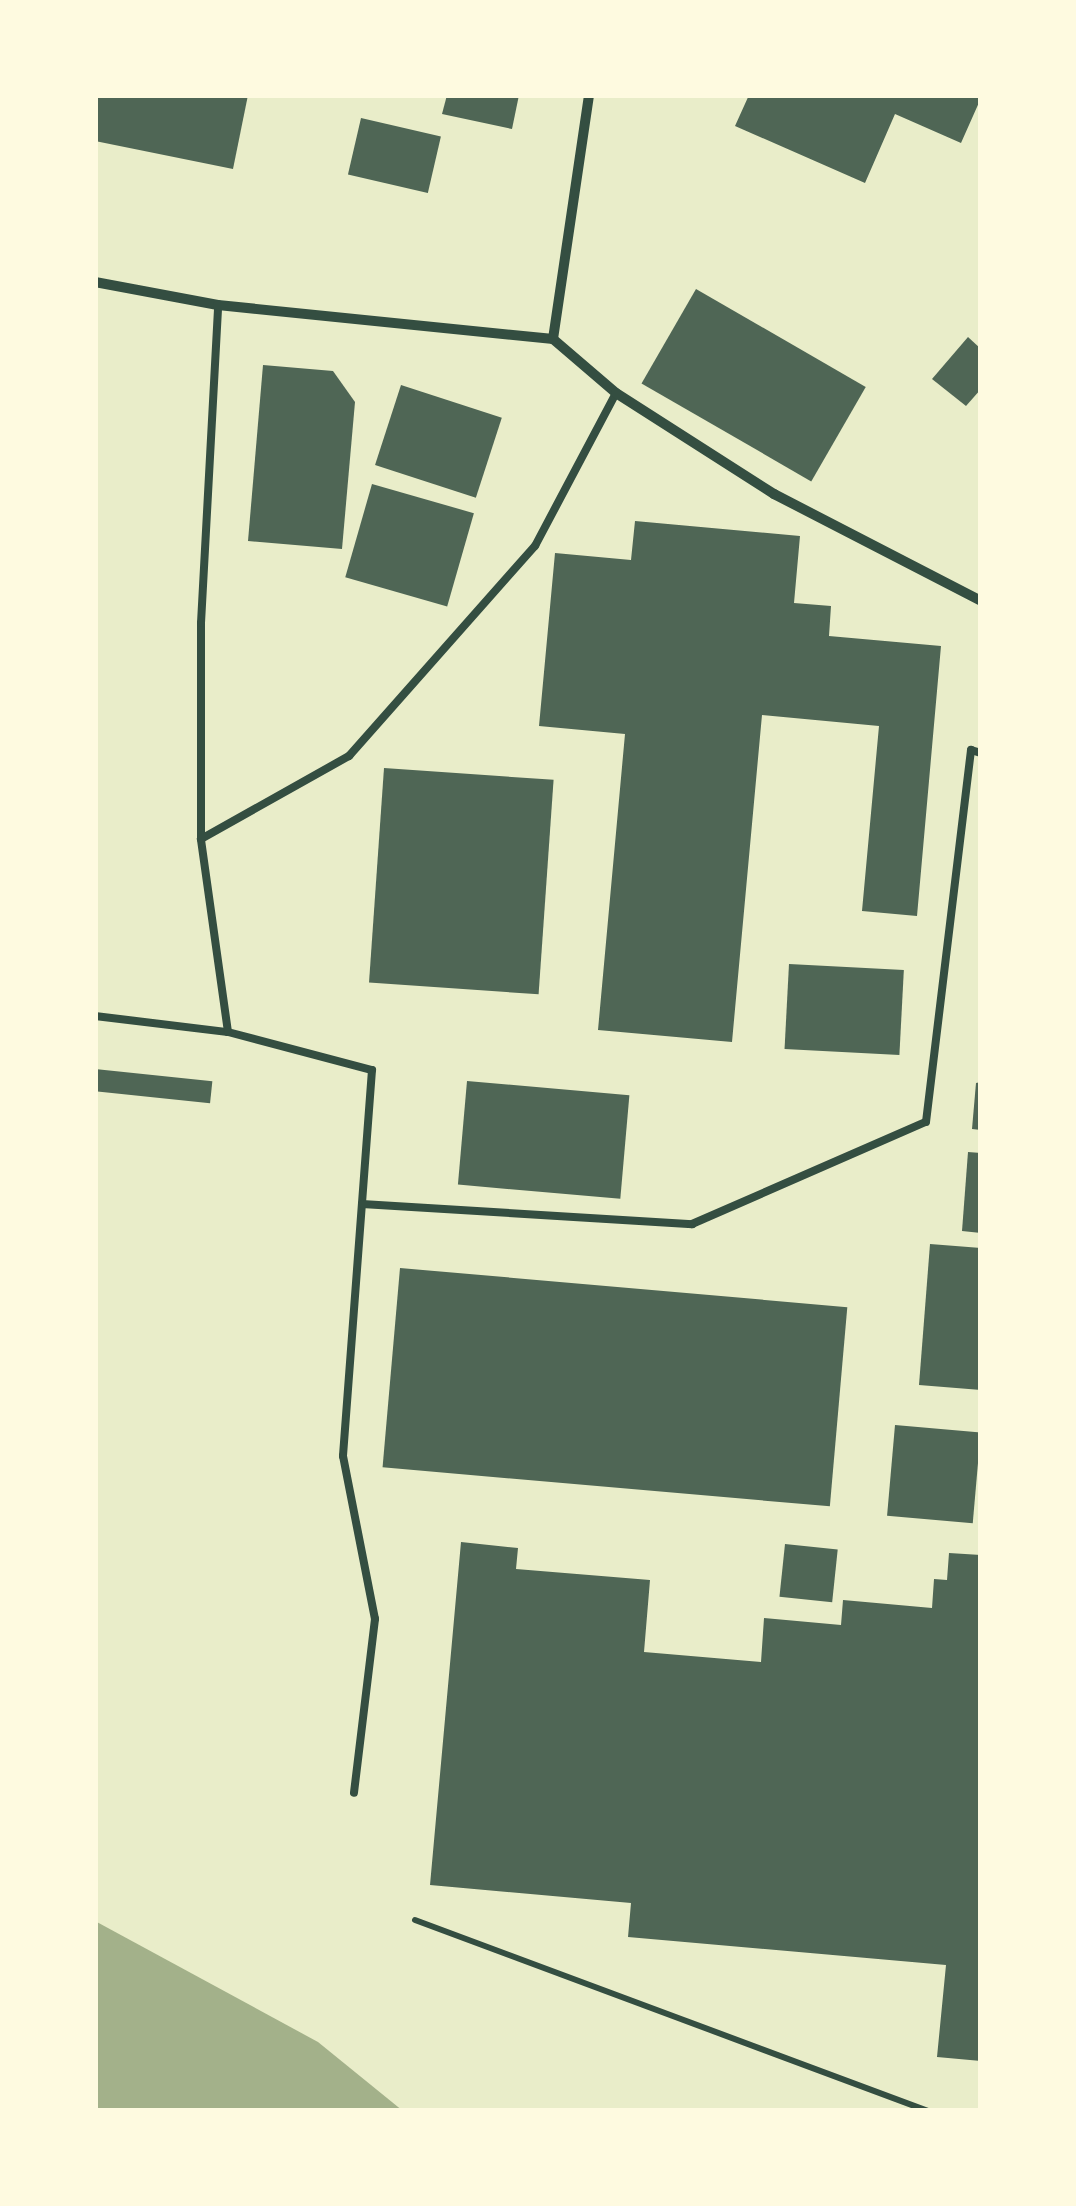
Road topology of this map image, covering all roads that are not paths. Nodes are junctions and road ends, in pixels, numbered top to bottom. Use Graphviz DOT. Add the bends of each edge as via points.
graph roads {
  1 [pos="589,95"];
  2 [pos="95,282"];
  3 [pos="218,306"];
  4 [pos="552,339"];
  5 [pos="616,393"];
  6 [pos="981,600"];
  7 [pos="981,753"];
  8 [pos="200,839"];
  9 [pos="95,1016"];
  10 [pos="228,1032"];
  11 [pos="362,1204"];
  12 [pos="354,1794"];
  1 -- 4 [label="street"];
  2 -- 3 [label="street"];
  3 -- 4 [label="street"];
  3 -- 8 [label="lane" via="201,623"];
  4 -- 5 [label="street"];
  5 -- 6 [label="street" via="774,494"];
  5 -- 8 [label="lane" via="535,546 349,756"];
  7 -- 11 [label="lane" via="971,750 926,1122 692,1224"];
  8 -- 10 [label="lane"];
  9 -- 10 [label="lane"];
  10 -- 11 [label="lane" via="372,1070"];
  11 -- 12 [label="lane" via="343,1456 375,1620"];
}
